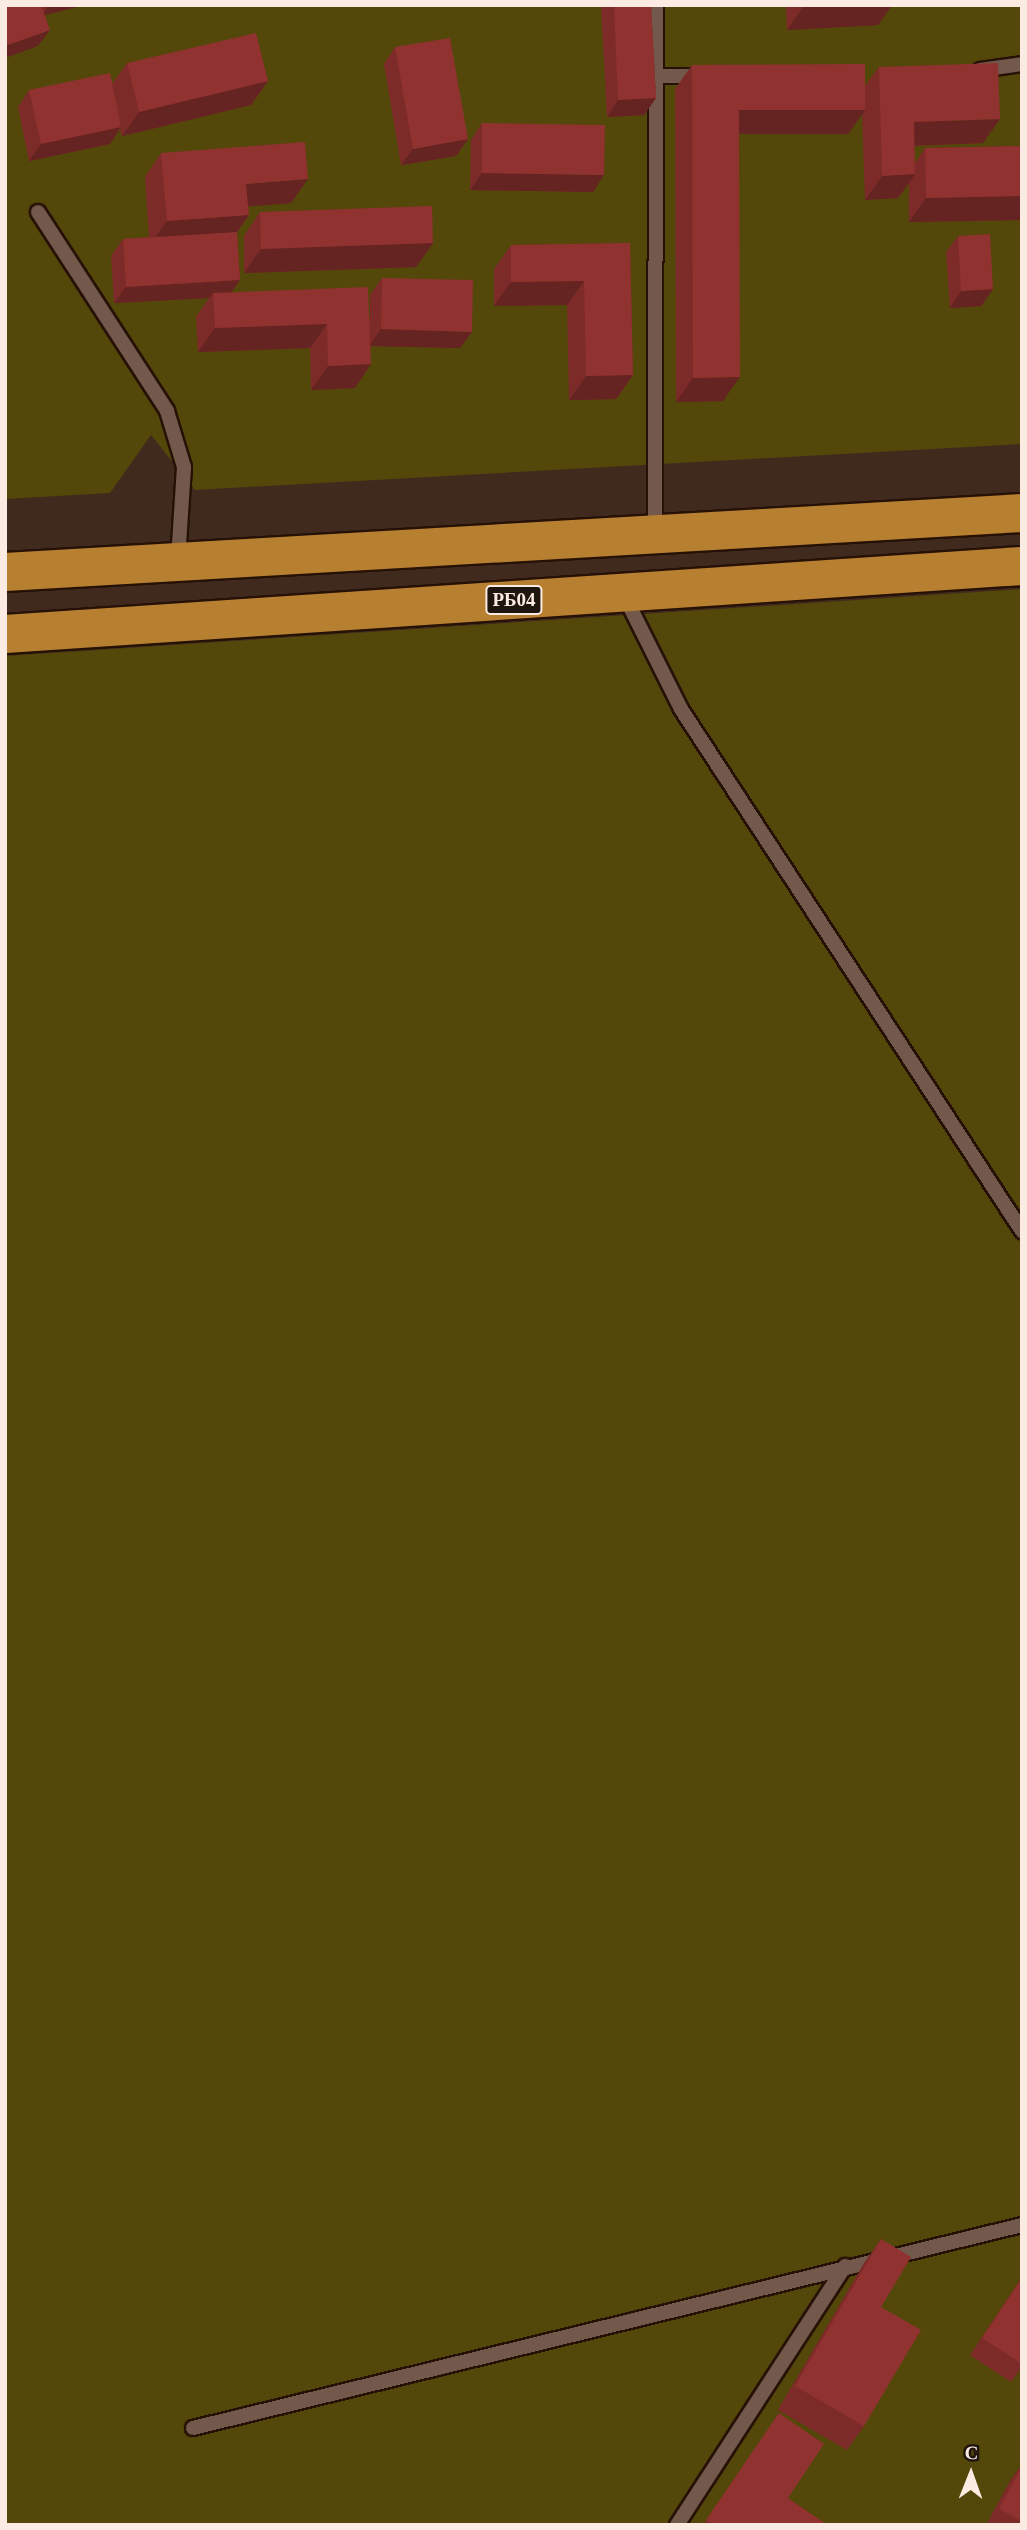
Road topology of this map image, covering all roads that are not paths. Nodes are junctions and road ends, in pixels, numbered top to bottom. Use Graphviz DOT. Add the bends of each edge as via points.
graph roads {
  1 [pos="656,5"];
  2 [pos="1022,64"];
  3 [pos="965,73"];
  4 [pos="654,76"];
  5 [pos="722,76"];
  6 [pos="38,212"];
  7 [pos="1022,513"];
  8 [pos="655,535"];
  9 [pos="178,559"];
  10 [pos="1022,566"];
  11 [pos="5,572"];
  12 [pos="623,593"];
  13 [pos="5,634"];
  14 [pos="1022,1231"];
  15 [pos="1022,2225"];
  16 [pos="845,2266"];
  17 [pos="193,2428"];
  18 [pos="677,2525"];
  1 -- 4 [label="lane"];
  2 -- 3 [label="lane"];
  4 -- 5 [label="lane"];
  4 -- 8 [label="lane"];
  6 -- 9 [label="lane" via="167,411 184,467"];
  7 -- 8 [label="highway"];
  8 -- 9 [label="highway"];
  9 -- 11 [label="highway"];
  10 -- 12 [label="highway, РБ04"];
  12 -- 13 [label="highway, РБ04"];
  12 -- 14 [label="lane" via="681,709"];
  15 -- 16 [label="lane"];
  16 -- 17 [label="lane"];
  16 -- 18 [label="lane"];
}
